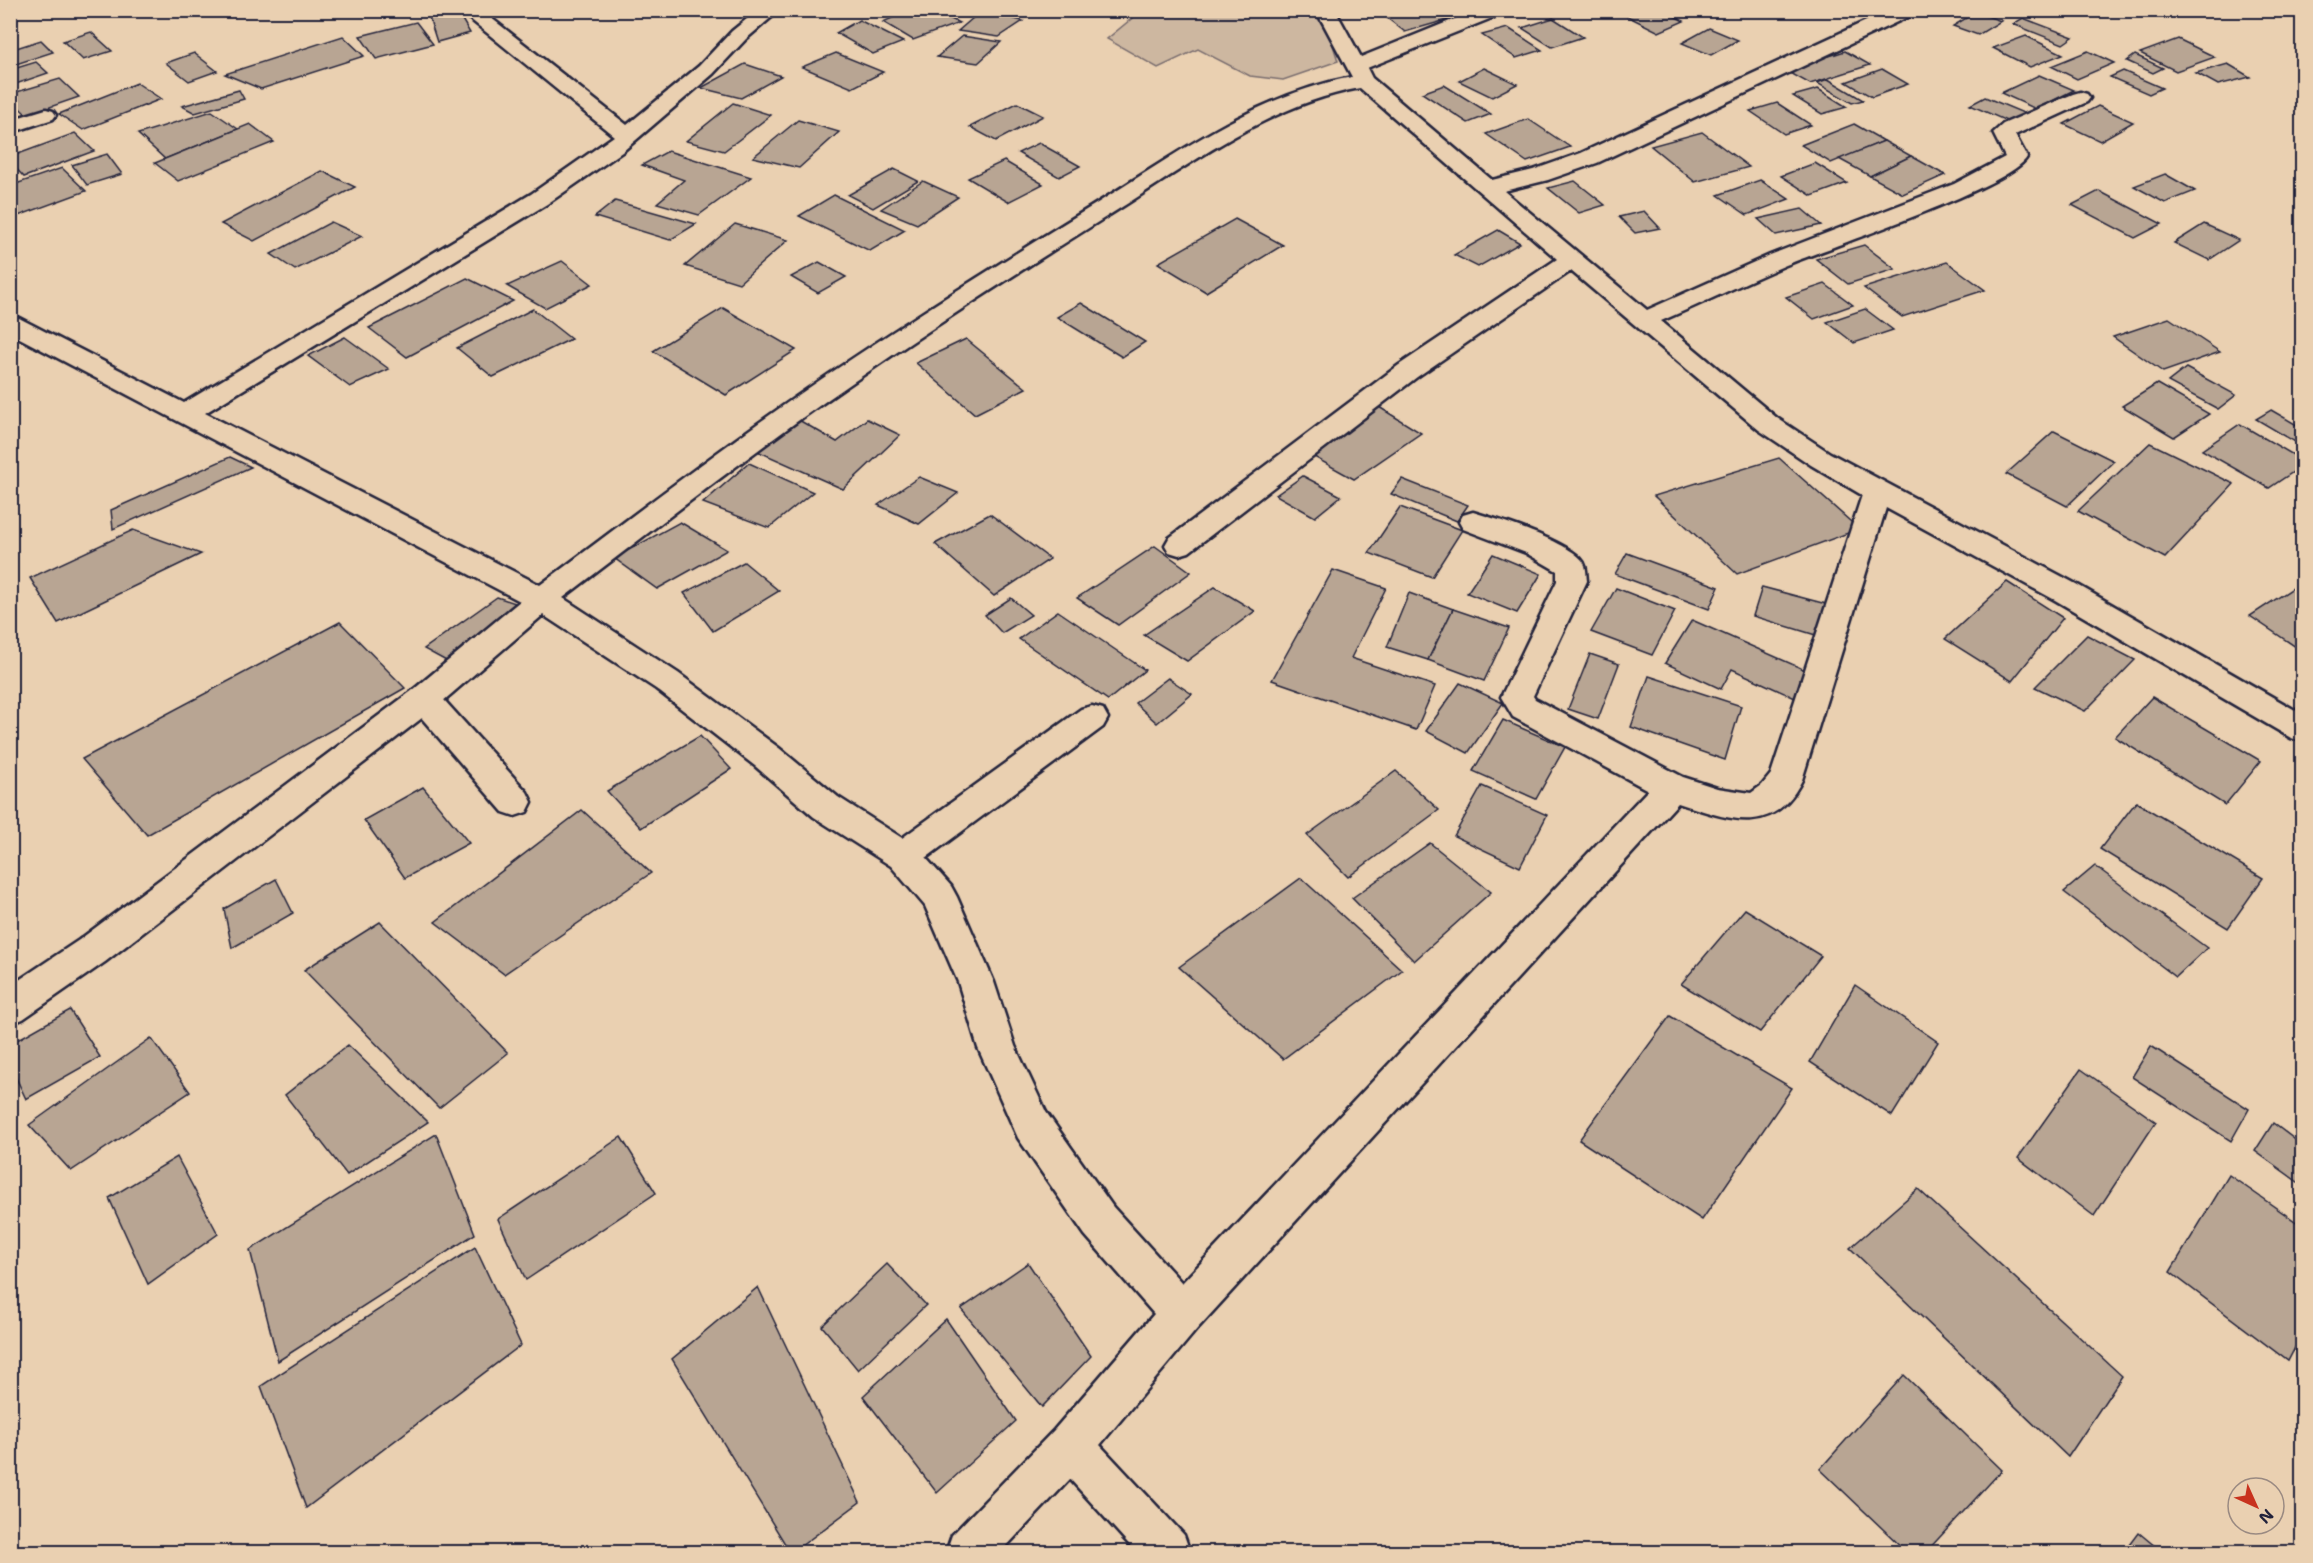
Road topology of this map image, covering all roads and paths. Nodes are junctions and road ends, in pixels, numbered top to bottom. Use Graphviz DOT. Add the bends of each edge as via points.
graph roads {
  1 [pos="468,10"];
  2 [pos="771,10"];
  3 [pos="1325,10"];
  4 [pos="1495,10"];
  5 [pos="1906,10"];
  6 [pos="1360,73"];
  7 [pos="2080,98"];
  8 [pos="46,115"];
  9 [pos="10,127"];
  10 [pos="627,136"];
  11 [pos="1487,188"];
  12 [pos="1573,259"];
  13 [pos="1644,320"];
  14 [pos="10,323"];
  15 [pos="185,414"];
  16 [pos="1878,491"];
  17 [pos="1473,522"];
  18 [pos="1179,545"];
  19 [pos="542,598"];
  20 [pos="424,699"];
  21 [pos="1092,718"];
  22 [pos="2302,729"];
  23 [pos="1672,786"];
  24 [pos="515,802"];
  25 [pos="903,856"];
  26 [pos="10,1007"];
  27 [pos="1182,1314"];
  28 [pos="1070,1446"];
  29 [pos="969,1552"];
  30 [pos="1167,1552"];
  1 -- 10 [label="street"];
  2 -- 10 [label="street"];
  3 -- 6 [label="street"];
  4 -- 6 [label="street"];
  5 -- 11 [label="street" via="1589,158"];
  6 -- 11 [label="street"];
  6 -- 19 [label="street" via="1274,108 1211,142 943,309 756,438"];
  7 -- 13 [label="street" via="2010,128 2004,137 2014,152 2014,161 1962,189 1778,260"];
  8 -- 9 [label="street"];
  10 -- 15 [label="street" via="539,199"];
  11 -- 12 [label="street"];
  12 -- 13 [label="street"];
  12 -- 18 [label="street" via="1408,371"];
  13 -- 16 [label="street" via="1801,449"];
  14 -- 15 [label="street"];
  15 -- 19 [label="street"];
  16 -- 22 [label="street" via="2067,593"];
  16 -- 23 [label="street" via="1786,780 1774,795 1755,807 1717,802"];
  17 -- 23 [label="street" via="1528,541 1571,566 1572,581 1517,697 1524,708"];
  19 -- 20 [label="street"];
  19 -- 25 [label="street" via="667,681 826,807"];
  20 -- 24 [label="street"];
  20 -- 26 [label="street" via="92,951"];
  21 -- 25 [label="street"];
  23 -- 27 [label="street"];
  25 -- 27 [label="street" via="939,897 976,982 997,1048 1032,1125 1099,1221"];
  27 -- 28 [label="street"];
  28 -- 29 [label="street"];
  28 -- 30 [label="street"];
}
